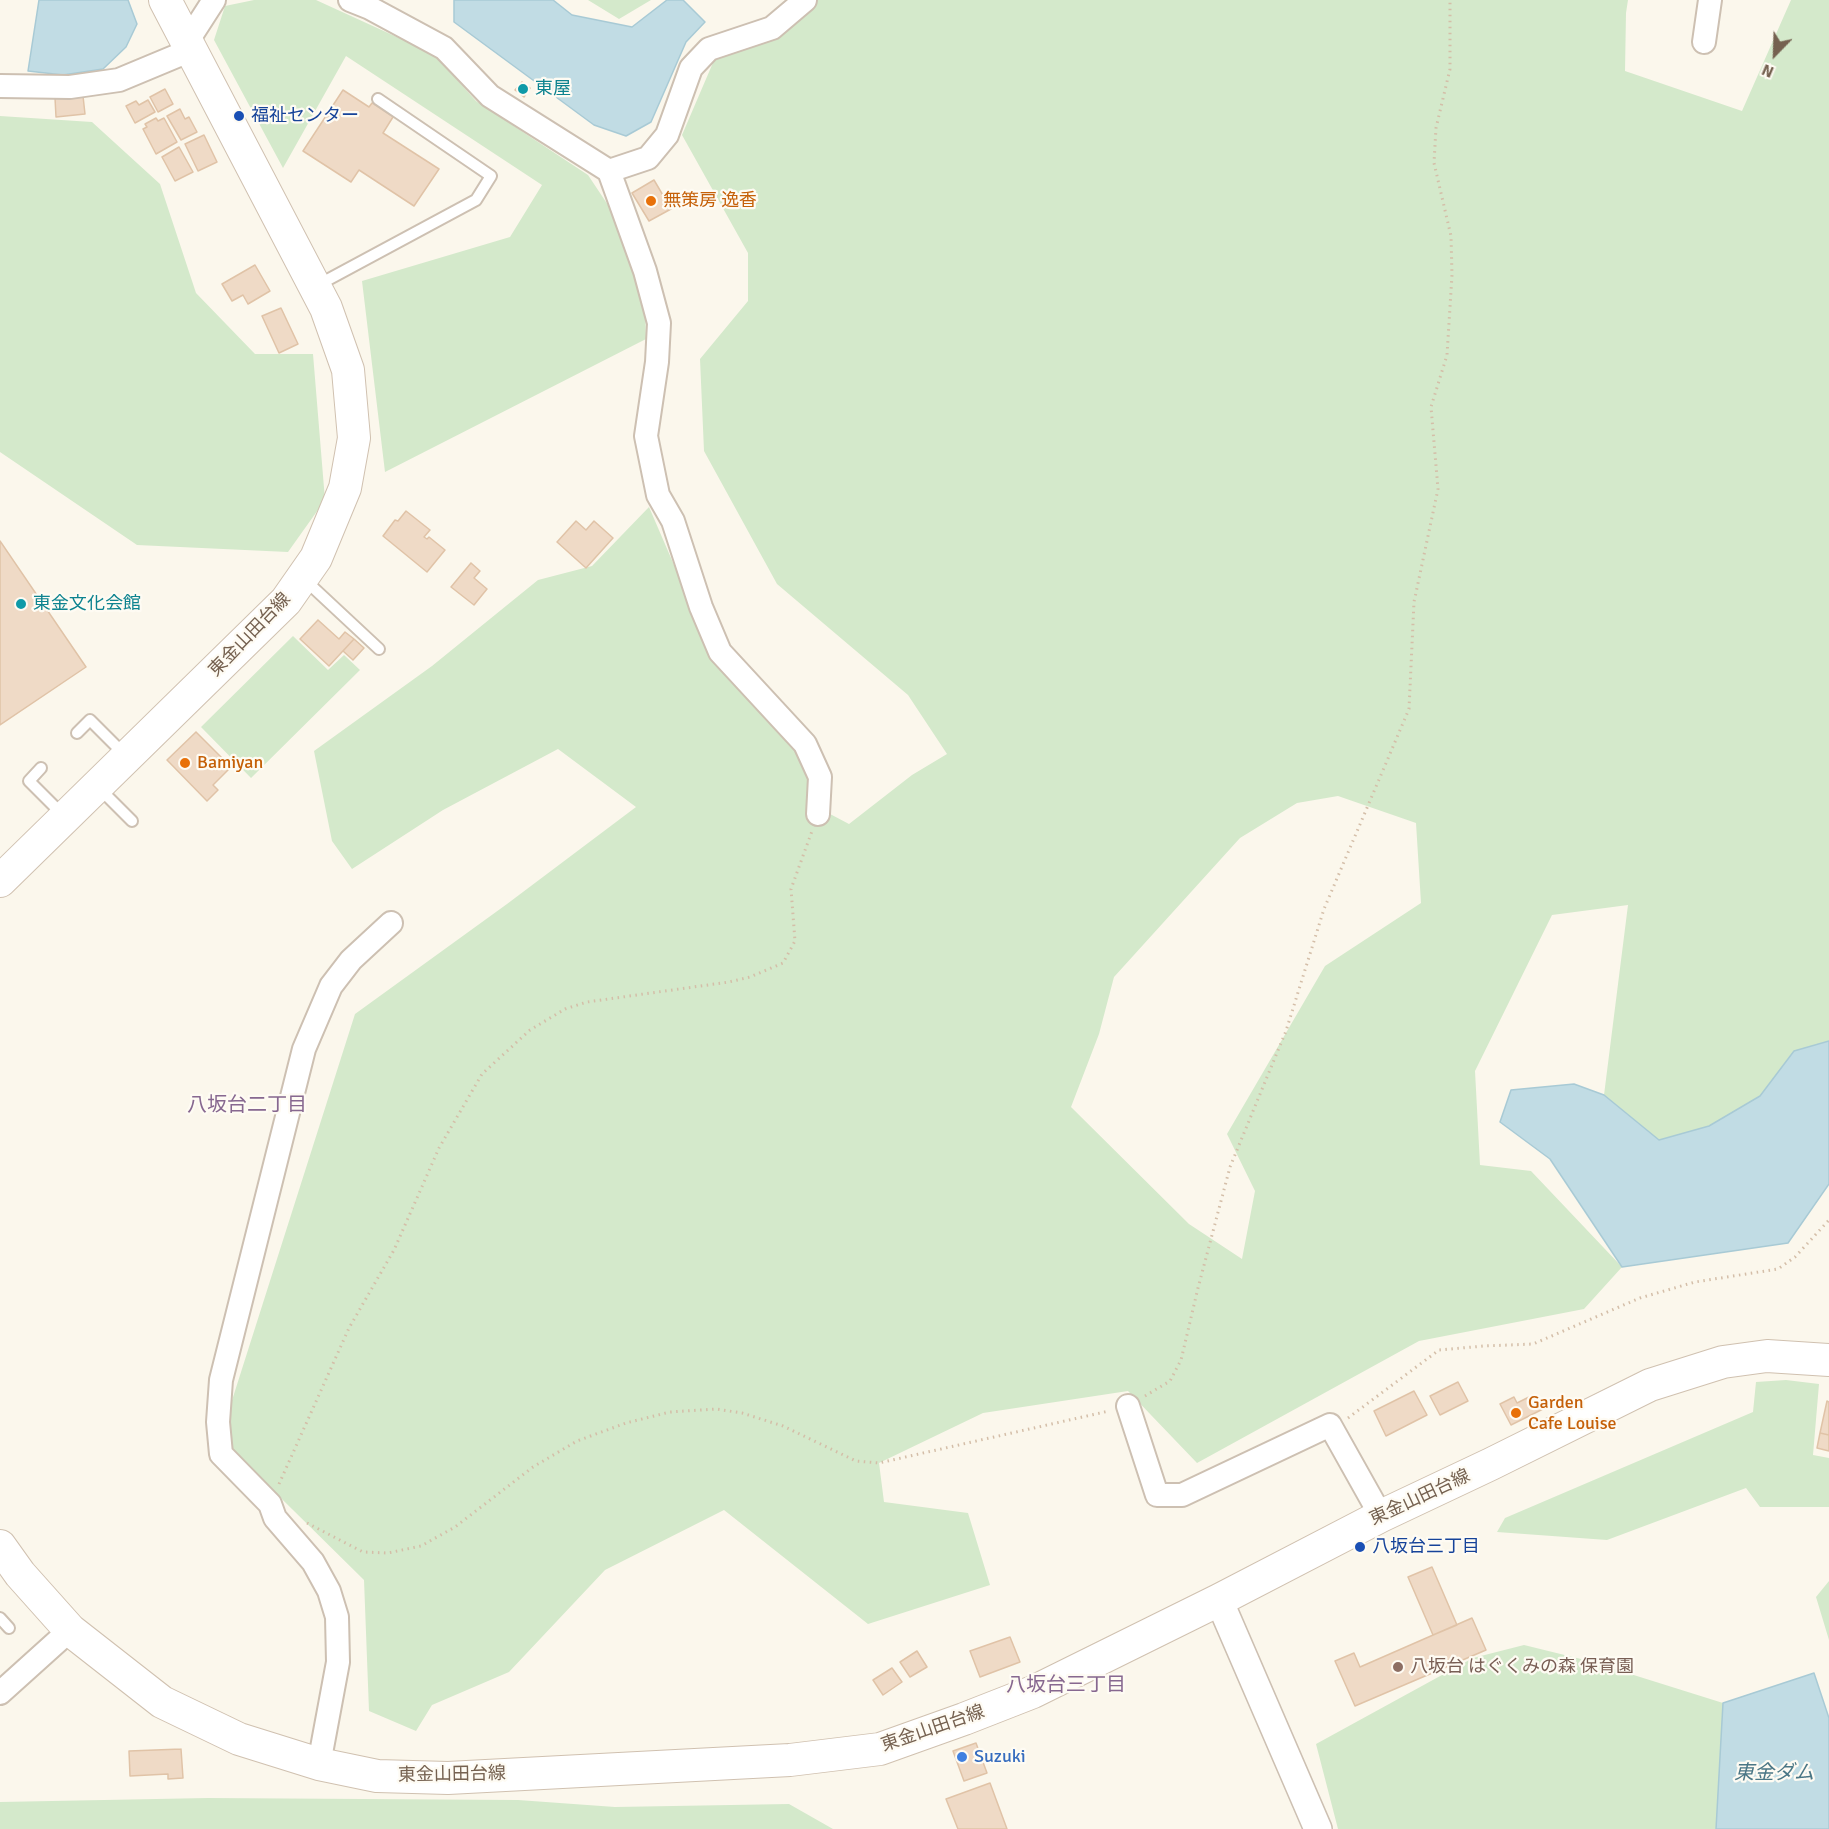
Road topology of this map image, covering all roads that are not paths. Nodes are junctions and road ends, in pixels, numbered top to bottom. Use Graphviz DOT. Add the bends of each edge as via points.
graph roads {
  1 [pos="165,0"];
  2 [pos="214,0"];
  3 [pos="350,0"];
  4 [pos="805,0"];
  5 [pos="1710,0"];
  6 [pos="1704,42"];
  7 [pos="189,46"];
  8 [pos="0,86"];
  9 [pos="378,99"];
  10 [pos="609,171"];
  11 [pos="315,287"];
  12 [pos="302,578"];
  13 [pos="379,649"];
  14 [pos="77,733"];
  15 [pos="127,757"];
  16 [pos="41,768"];
  17 [pos="97,786"];
  18 [pos="818,814"];
  19 [pos="65,818"];
  20 [pos="132,822"];
  21 [pos="0,881"];
  22 [pos="391,923"];
  23 [pos="1829,1360"];
  24 [pos="1128,1406"];
  25 [pos="1381,1516"];
  26 [pos="0,1546"];
  27 [pos="1219,1600"];
  28 [pos="0,1618"];
  29 [pos="9,1628"];
  30 [pos="70,1630"];
  31 [pos="0,1693"];
  32 [pos="320,1764"];
  33 [pos="1318,1829"];
  1 -- 7 [label="main road, 東金山田台線"];
  2 -- 7 [label="street"];
  3 -- 10 [label="street" via="444,48 490,96"];
  4 -- 10 [label="street" via="772,28 709,49 691,68 666,135 648,158"];
  5 -- 6 [label="street"];
  7 -- 8 [label="street" via="119,80 70,87"];
  7 -- 11 [label="main road, 東金山田台線"];
  9 -- 11 [label="lane" via="491,176 476,200"];
  10 -- 18 [label="street" via="659,323 646,436 658,495 673,520 720,652 805,744 820,777"];
  11 -- 12 [label="main road, 東金山田台線" via="348,370 354,438 345,488 316,558"];
  12 -- 13 [label="lane"];
  12 -- 15 [label="main road, 東金山田台線" via="286,601"];
  14 -- 15 [label="lane" via="90,720"];
  15 -- 17 [label="main road, 東金山田台線"];
  16 -- 19 [label="lane" via="29,781"];
  17 -- 19 [label="main road, 東金山田台線"];
  17 -- 20 [label="lane"];
  19 -- 21 [label="main road, 東金山田台線"];
  22 -- 32 [label="street" via="330,986 304,1049 221,1380 221,1454 270,1504 275,1518 313,1562 338,1617 338,1662"];
  23 -- 25 [label="main road, 東金山田台線" via="1767,1356 1723,1362 1658,1382"];
  24 -- 25 [label="street" via="1157,1495 1182,1495 1330,1425"];
  25 -- 27 [label="main road, 東金山田台線"];
  26 -- 30 [label="main road, 東金山田台線"];
  27 -- 32 [label="main road, 東金山田台線" via="1033,1692 880,1749 790,1760 448,1778 377,1776"];
  27 -- 33 [label="street"];
  28 -- 29 [label="lane"];
  30 -- 31 [label="street"];
  30 -- 32 [label="main road, 東金山田台線" via="162,1702 239,1739"];
}
